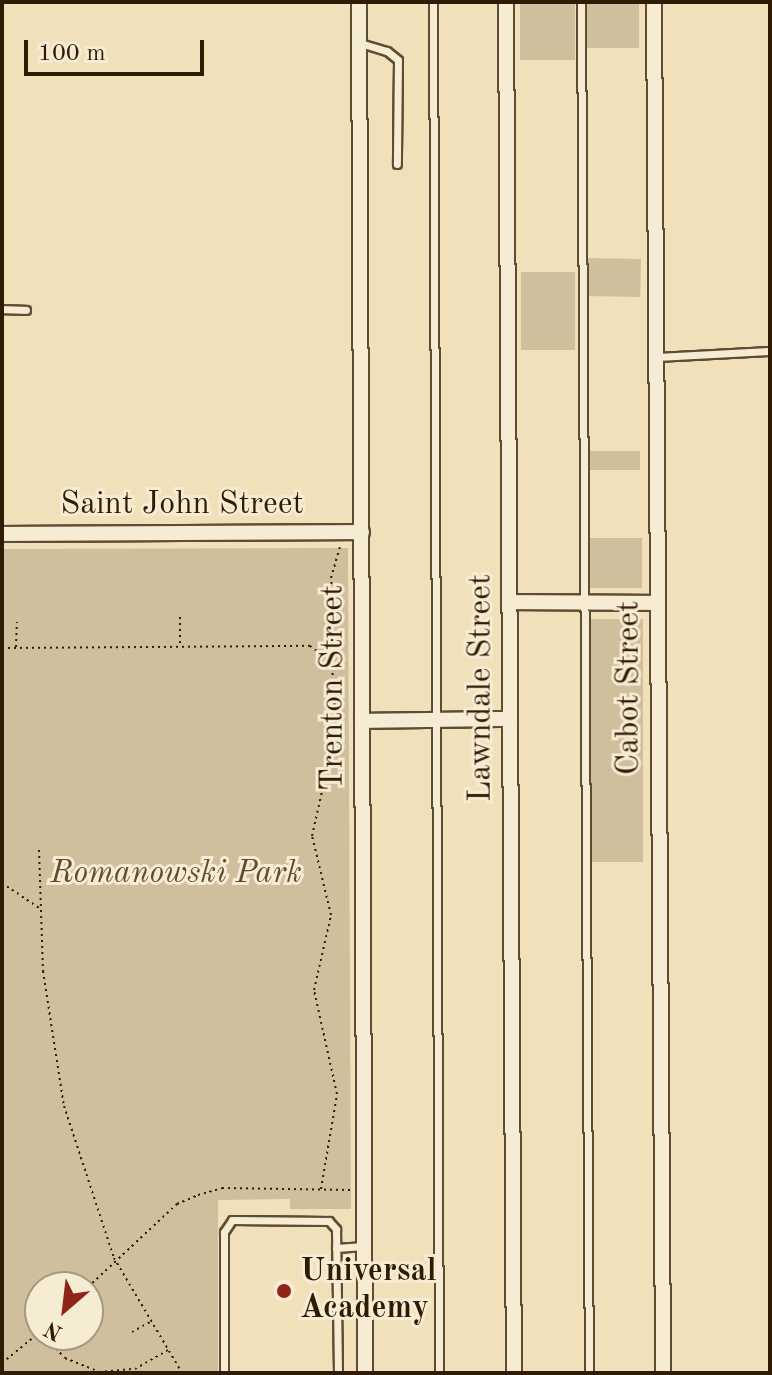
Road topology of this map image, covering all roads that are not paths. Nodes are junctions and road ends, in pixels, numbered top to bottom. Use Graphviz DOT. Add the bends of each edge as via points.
graph roads {
  1 [pos="359,2"];
  2 [pos="433,2"];
  3 [pos="506,2"];
  4 [pos="581,2"];
  5 [pos="654,2"];
  6 [pos="360,43"];
  7 [pos="397,164"];
  8 [pos="2,309"];
  9 [pos="26,310"];
  10 [pos="770,351"];
  11 [pos="656,357"];
  12 [pos="362,532"];
  13 [pos="2,534"];
  14 [pos="510,602"];
  15 [pos="583,602"];
  16 [pos="658,603"];
  17 [pos="510,719"];
  18 [pos="436,720"];
  19 [pos="362,721"];
  20 [pos="364,1246"];
  21 [pos="336,1248"];
  22 [pos="224,1373"];
  23 [pos="338,1373"];
  24 [pos="365,1373"];
  25 [pos="439,1373"];
  26 [pos="514,1373"];
  27 [pos="589,1373"];
  28 [pos="663,1373"];
  1 -- 6 [label="street, Trenton Street"];
  2 -- 18 [label="lane"];
  3 -- 14 [label="street, Lawndale Street"];
  4 -- 15 [label="lane"];
  5 -- 11 [label="street, Cabot Street"];
  6 -- 7 [label="lane" via="398,60"];
  6 -- 12 [label="street, Trenton Street"];
  8 -- 9 [label="lane"];
  10 -- 11 [label="lane"];
  11 -- 16 [label="street, Cabot Street"];
  12 -- 13 [label="street, Saint John Street"];
  12 -- 19 [label="street, Trenton Street"];
  14 -- 15 [label="street"];
  14 -- 17 [label="street, Lawndale Street"];
  15 -- 16 [label="street"];
  15 -- 27 [label="lane"];
  16 -- 28 [label="street, Cabot Street"];
  17 -- 18 [label="street"];
  17 -- 26 [label="street, Lawndale Street"];
  18 -- 19 [label="street"];
  18 -- 25 [label="lane"];
  19 -- 20 [label="street, Trenton Street"];
  20 -- 21 [label="lane"];
  20 -- 24 [label="street, Trenton Street"];
  21 -- 22 [label="lane" via="336,1229 329,1221 232,1220 224,1232"];
  21 -- 23 [label="lane"];
}
